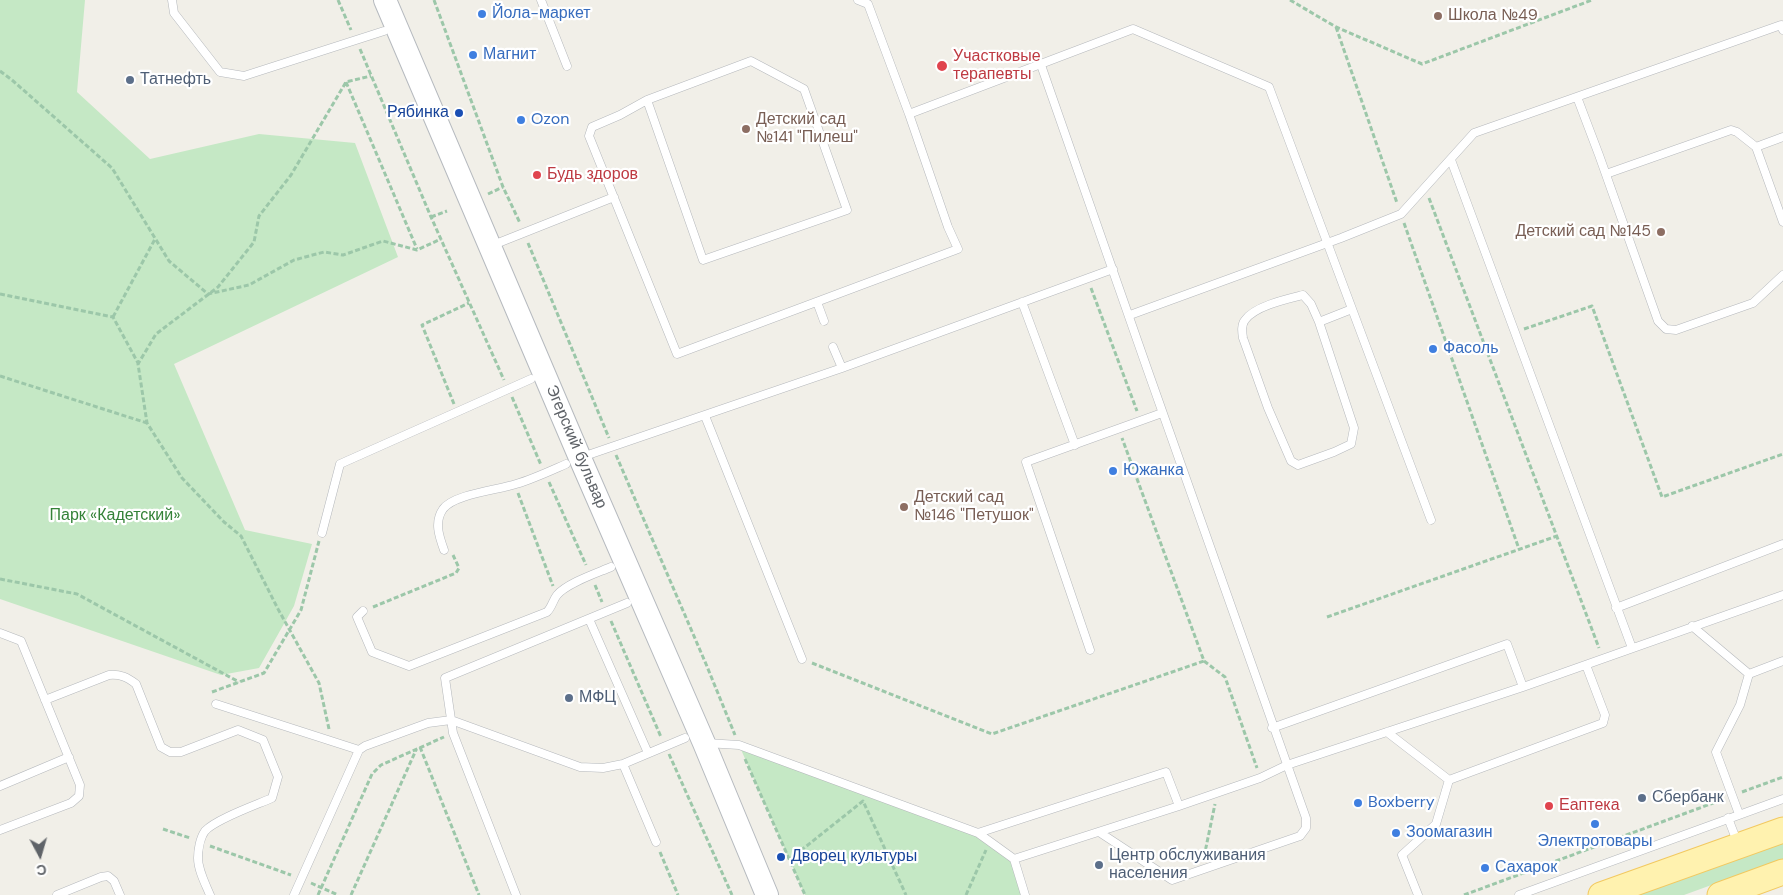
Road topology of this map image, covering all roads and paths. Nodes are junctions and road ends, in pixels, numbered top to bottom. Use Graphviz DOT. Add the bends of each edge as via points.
graph roads {
  1 [pos="172,0"];
  2 [pos="338,0"];
  3 [pos="370,0"];
  4 [pos="385,0"];
  5 [pos="434,0"];
  6 [pos="541,0"];
  7 [pos="858,0"];
  8 [pos="1290,0"];
  9 [pos="1592,0"];
  10 [pos="1336,27"];
  11 [pos="1783,30"];
  12 [pos="384,31"];
  13 [pos="356,40"];
  14 [pos="1041,65"];
  15 [pos="567,66"];
  16 [pos="0,71"];
  17 [pos="371,76"];
  18 [pos="346,82"];
  19 [pos="1577,97"];
  20 [pos="647,100"];
  21 [pos="909,114"];
  22 [pos="1783,137"];
  23 [pos="1756,147"];
  24 [pos="1451,160"];
  25 [pos="1606,174"];
  26 [pos="503,187"];
  27 [pos="1425,188"];
  28 [pos="484,195"];
  29 [pos="614,198"];
  30 [pos="447,211"];
  31 [pos="1401,214"];
  32 [pos="431,218"];
  33 [pos="1783,222"];
  34 [pos="524,232"];
  35 [pos="156,239"];
  36 [pos="441,239"];
  37 [pos="1327,242"];
  38 [pos="484,249"];
  39 [pos="417,250"];
  40 [pos="1113,269"];
  41 [pos="1783,275"];
  42 [pos="1088,278"];
  43 [pos="0,294"];
  44 [pos="208,294"];
  45 [pos="817,302"];
  46 [pos="1022,302"];
  47 [pos="469,303"];
  48 [pos="1352,309"];
  49 [pos="1130,315"];
  50 [pos="113,317"];
  51 [pos="824,321"];
  52 [pos="1319,322"];
  53 [pos="1514,332"];
  54 [pos="833,347"];
  55 [pos="138,364"];
  56 [pos="842,368"];
  57 [pos="0,376"];
  58 [pos="531,379"];
  59 [pos="508,388"];
  60 [pos="457,411"];
  61 [pos="1162,413"];
  62 [pos="705,416"];
  63 [pos="1141,421"];
  64 [pos="147,423"];
  65 [pos="1119,429"];
  66 [pos="1075,445"];
  67 [pos="612,446"];
  68 [pos="1783,454"];
  69 [pos="573,461"];
  70 [pos="545,474"];
  71 [pos="515,484"];
  72 [pos="1431,520"];
  73 [pos="322,534"];
  74 [pos="1557,536"];
  75 [pos="1783,544"];
  76 [pos="1519,549"];
  77 [pos="444,550"];
  78 [pos="609,568"];
  79 [pos="0,579"];
  80 [pos="1783,595"];
  81 [pos="557,596"];
  82 [pos="634,600"];
  83 [pos="1616,608"];
  84 [pos="363,611"];
  85 [pos="607,612"];
  86 [pos="1327,617"];
  87 [pos="589,619"];
  88 [pos="1692,626"];
  89 [pos="290,629"];
  90 [pos="0,633"];
  91 [pos="1632,648"];
  92 [pos="1090,650"];
  93 [pos="802,659"];
  94 [pos="1603,659"];
  95 [pos="1783,661"];
  96 [pos="1204,662"];
  97 [pos="1586,665"];
  98 [pos="1749,674"];
  99 [pos="238,682"];
  100 [pos="1522,687"];
  101 [pos="45,700"];
  102 [pos="216,704"];
  103 [pos="451,720"];
  104 [pos="1272,728"];
  105 [pos="1387,732"];
  106 [pos="453,733"];
  107 [pos="332,740"];
  108 [pos="689,741"];
  109 [pos="739,745"];
  110 [pos="418,748"];
  111 [pos="359,750"];
  112 [pos="648,753"];
  113 [pos="69,757"];
  114 [pos="623,764"];
  115 [pos="1287,766"];
  116 [pos="1783,777"];
  117 [pos="1260,778"];
  118 [pos="1449,780"];
  119 [pos="0,786"];
  120 [pos="1217,793"];
  121 [pos="1732,796"];
  122 [pos="1783,799"];
  123 [pos="1179,806"];
  124 [pos="1739,814"];
  125 [pos="1728,818"];
  126 [pos="163,829"];
  127 [pos="0,830"];
  128 [pos="1783,830"];
  129 [pos="1099,832"];
  130 [pos="978,833"];
  131 [pos="200,842"];
  132 [pos="656,842"];
  133 [pos="990,842"];
  134 [pos="1739,846"];
  135 [pos="1014,859"];
  136 [pos="789,860"];
  137 [pos="1202,870"];
  138 [pos="1783,872"];
  139 [pos="301,879"];
  140 [pos="322,888"];
  141 [pos="57,895"];
  142 [pos="120,895"];
  143 [pos="210,895"];
  144 [pos="294,895"];
  145 [pos="318,895"];
  146 [pos="338,895"];
  147 [pos="351,895"];
  148 [pos="479,895"];
  149 [pos="516,895"];
  150 [pos="678,895"];
  151 [pos="732,895"];
  152 [pos="751,895"];
  153 [pos="767,895"];
  154 [pos="805,895"];
  155 [pos="906,895"];
  156 [pos="966,895"];
  157 [pos="1025,895"];
  158 [pos="1418,895"];
  159 [pos="1464,895"];
  160 [pos="1518,895"];
  161 [pos="1601,895"];
  162 [pos="1720,895"];
  1 -- 13 [label="lane" via="174,13 220,72 244,76"];
  2 -- 13 [label="path"];
  3 -- 12 [label="main road, Эгерский бульвар"];
  4 -- 38 [label="main road, Эгерский бульвар"];
  5 -- 26 [label="path"];
  6 -- 15 [label="lane"];
  7 -- 21 [label="lane" via="868,4"];
  8 -- 10 [label="path"];
  9 -- 10 [label="path" via="1422,64"];
  10 -- 31 [label="path"];
  11 -- 19 [label="lane" via="1781,25"];
  12 -- 13 [label="lane"];
  12 -- 38 [label="main road, Эгерский бульвар"];
  13 -- 17 [label="path"];
  14 -- 21 [label="lane"];
  14 -- 37 [label="lane" via="1133,29 1269,87"];
  14 -- 40 [label="lane"];
  16 -- 35 [label="path" via="112,168"];
  17 -- 18 [label="path"];
  17 -- 32 [label="path"];
  18 -- 39 [label="path"];
  18 -- 44 [label="path" via="291,175 259,216 254,242 218,287"];
  19 -- 24 [label="lane" via="1474,133"];
  19 -- 25 [label="lane"];
  20 -- 20 [label="lane" via="751,61 804,89 847,210 703,260"];
  20 -- 29 [label="lane" via="592,127 589,136"];
  21 -- 45 [label="lane" via="958,249"];
  22 -- 23 [label="lane"];
  23 -- 25 [label="lane" via="1730,130"];
  23 -- 33 [label="lane"];
  24 -- 27 [label="lane"];
  24 -- 53 [label="lane"];
  25 -- 41 [label="lane" via="1648,296 1658,320 1666,329 1676,330 1753,303"];
  26 -- 28 [label="path"];
  26 -- 34 [label="path"];
  27 -- 31 [label="lane"];
  27 -- 74 [label="path"];
  29 -- 34 [label="lane"];
  29 -- 45 [label="lane" via="676,354"];
  30 -- 32 [label="path"];
  31 -- 37 [label="lane"];
  31 -- 76 [label="path"];
  32 -- 36 [label="path"];
  34 -- 38 [label="lane"];
  34 -- 67 [label="path"];
  35 -- 44 [label="path" via="169,261"];
  35 -- 50 [label="path"];
  36 -- 39 [label="path"];
  36 -- 47 [label="path"];
  37 -- 48 [label="lane"];
  37 -- 49 [label="lane"];
  38 -- 58 [label="main road, Эгерский бульвар"];
  38 -- 69 [label="main road, Эгерский бульвар"];
  39 -- 44 [label="path" via="383,241 342,255 324,252 294,260 249,285"];
  40 -- 42 [label="lane"];
  40 -- 49 [label="lane"];
  42 -- 46 [label="lane"];
  42 -- 63 [label="path"];
  43 -- 50 [label="path"];
  44 -- 55 [label="path" via="156,334"];
  45 -- 51 [label="lane"];
  46 -- 56 [label="lane"];
  46 -- 66 [label="lane"];
  47 -- 59 [label="path"];
  47 -- 60 [label="path" via="422,325"];
  48 -- 52 [label="lane"];
  48 -- 72 [label="lane"];
  49 -- 61 [label="lane"];
  50 -- 55 [label="path"];
  52 -- 52 [label="lane" via="1303,295 1255,311 1241,328 1268,408 1292,461 1298,465 1351,444 1354,428"];
  53 -- 68 [label="path" via="1592,306 1662,497"];
  53 -- 83 [label="lane"];
  54 -- 56 [label="lane"];
  55 -- 64 [label="path"];
  56 -- 62 [label="lane"];
  57 -- 64 [label="path"];
  58 -- 59 [label="lane"];
  58 -- 69 [label="main road, Эгерский бульвар"];
  59 -- 60 [label="lane"];
  59 -- 70 [label="path"];
  60 -- 73 [label="lane" via="340,464"];
  61 -- 63 [label="lane"];
  61 -- 104 [label="lane"];
  62 -- 67 [label="lane"];
  62 -- 93 [label="lane"];
  63 -- 65 [label="lane"];
  64 -- 89 [label="path" via="182,478 241,536"];
  65 -- 66 [label="lane"];
  65 -- 96 [label="path"];
  66 -- 92 [label="lane" via="1026,462"];
  67 -- 69 [label="lane"];
  67 -- 109 [label="path"];
  69 -- 70 [label="lane"];
  69 -- 78 [label="main road, Эгерский бульвар"];
  70 -- 71 [label="lane"];
  70 -- 78 [label="path"];
  71 -- 77 [label="lane" via="455,500 444,508 438,521 438,534"];
  71 -- 81 [label="path"];
  73 -- 89 [label="path" via="301,610"];
  74 -- 76 [label="path"];
  74 -- 94 [label="path"];
  75 -- 83 [label="lane"];
  76 -- 86 [label="path"];
  77 -- 84 [label="path" via="453,556 459,568 456,573"];
  78 -- 81 [label="lane" via="565,588"];
  78 -- 82 [label="main road, Эгерский бульвар"];
  78 -- 85 [label="path"];
  79 -- 99 [label="path" via="77,594"];
  80 -- 88 [label="lane"];
  81 -- 84 [label="lane" via="547,612 409,666 372,652 357,617"];
  82 -- 85 [label="lane"];
  82 -- 108 [label="main road, Эгерский бульвар"];
  83 -- 91 [label="lane"];
  85 -- 87 [label="lane"];
  85 -- 108 [label="path"];
  87 -- 103 [label="lane" via="445,678"];
  87 -- 112 [label="lane"];
  88 -- 91 [label="lane"];
  88 -- 98 [label="lane"];
  89 -- 99 [label="path" via="264,672"];
  89 -- 107 [label="path" via="319,683"];
  90 -- 101 [label="lane" via="21,641"];
  91 -- 94 [label="lane"];
  93 -- 96 [label="path" via="992,734"];
  94 -- 97 [label="lane"];
  95 -- 98 [label="lane"];
  96 -- 117 [label="path" via="1224,677"];
  97 -- 100 [label="lane"];
  97 -- 118 [label="lane" via="1605,715 1603,723"];
  98 -- 121 [label="lane" via="1740,706 1716,752"];
  99 -- 102 [label="path" via="209,693"];
  100 -- 104 [label="lane" via="1507,644"];
  100 -- 105 [label="lane"];
  101 -- 113 [label="lane"];
  101 -- 131 [label="lane" via="117,674 136,684 161,747 170,752 181,752 238,730 263,740 278,777 272,798 216,823 205,832"];
  102 -- 107 [label="lane"];
  103 -- 106 [label="lane"];
  103 -- 111 [label="lane" via="428,723"];
  103 -- 114 [label="lane" via="580,767 602,768"];
  104 -- 115 [label="lane"];
  105 -- 115 [label="lane"];
  105 -- 118 [label="lane"];
  106 -- 110 [label="path"];
  106 -- 149 [label="lane"];
  107 -- 111 [label="lane"];
  108 -- 109 [label="lane"];
  108 -- 112 [label="lane"];
  108 -- 151 [label="path"];
  108 -- 152 [label="main road, Эгерский бульвар"];
  108 -- 153 [label="main road, Эгерский бульвар"];
  109 -- 130 [label="lane"];
  109 -- 136 [label="path"];
  110 -- 140 [label="path" via="381,765 372,774"];
  110 -- 147 [label="path"];
  110 -- 148 [label="path"];
  111 -- 139 [label="lane"];
  112 -- 114 [label="lane"];
  113 -- 119 [label="lane"];
  113 -- 127 [label="lane" via="80,785 80,796 71,803"];
  114 -- 132 [label="lane"];
  115 -- 117 [label="lane"];
  115 -- 137 [label="lane" via="1306,818 1306,828 1300,836"];
  116 -- 121 [label="path"];
  117 -- 120 [label="lane"];
  118 -- 158 [label="lane" via="1436,824 1402,855"];
  120 -- 123 [label="lane"];
  120 -- 137 [label="path"];
  121 -- 124 [label="lane"];
  121 -- 159 [label="path"];
  122 -- 124 [label="lane"];
  123 -- 129 [label="lane"];
  123 -- 130 [label="lane" via="1166,772"];
  124 -- 125 [label="lane"];
  125 -- 134 [label="lane"];
  125 -- 160 [label="lane"];
  126 -- 131 [label="path"];
  128 -- 134 [label="main road"];
  129 -- 135 [label="lane"];
  129 -- 137 [label="lane" via="1172,880"];
  130 -- 133 [label="lane"];
  131 -- 139 [label="path"];
  131 -- 143 [label="lane" via="198,858"];
  132 -- 150 [label="path"];
  133 -- 135 [label="lane"];
  133 -- 156 [label="path"];
  134 -- 161 [label="main road"];
  135 -- 157 [label="lane"];
  136 -- 154 [label="path"];
  136 -- 155 [label="path" via="863,801"];
  138 -- 162 [label="main road"];
  139 -- 140 [label="path"];
  139 -- 144 [label="lane"];
  140 -- 145 [label="path"];
  140 -- 146 [label="path"];
  141 -- 142 [label="lane" via="108,876"];
}
